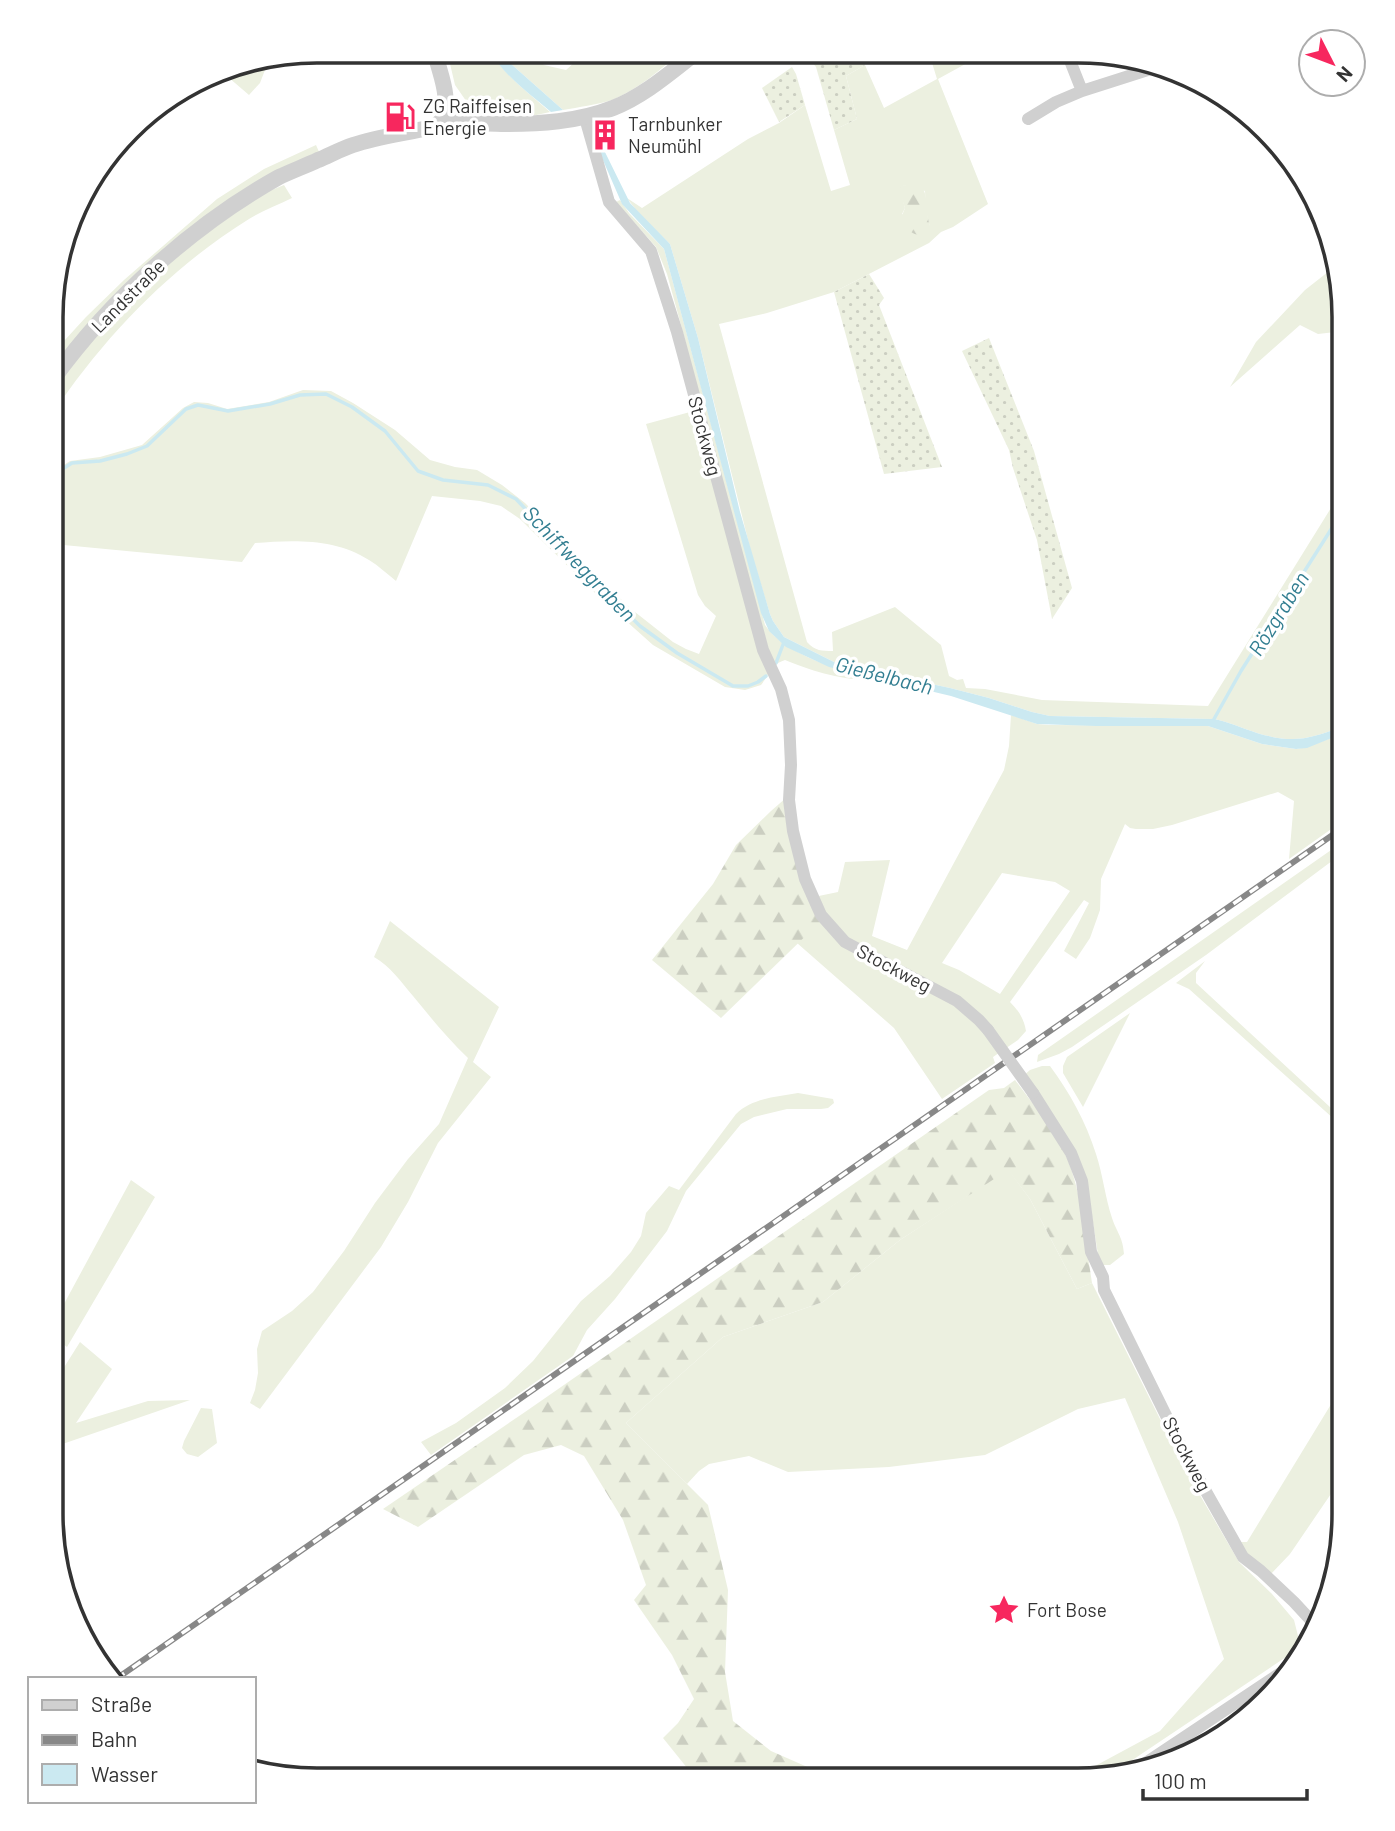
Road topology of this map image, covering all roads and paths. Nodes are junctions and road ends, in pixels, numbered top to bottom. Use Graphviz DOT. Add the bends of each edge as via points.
graph roads {
  1 [pos="437,63"];
  2 [pos="683,63"];
  3 [pos="1071,63"];
  4 [pos="1143,72"];
  5 [pos="1082,91"];
  6 [pos="444,118"];
  7 [pos="585,118"];
  8 [pos="1028,119"];
  9 [pos="63,365"];
  10 [pos="1309,1619"];
  11 [pos="1272,1679"];
  12 [pos="1156,1756"];
  1 -- 6 [label="street" via="447,109"];
  2 -- 7 [label="street" via="638,95"];
  3 -- 5 [label="street"];
  4 -- 5 [label="street"];
  5 -- 8 [label="street"];
  6 -- 7 [label="street" via="528,124"];
  6 -- 9 [label="street, Landstraße" via="436,126 353,145 241,200 165,258"];
  7 -- 10 [label="street, Stockweg, bridge" via="609,202 651,251 677,331 763,650 789,720 793,831 805,879 821,915 845,942 957,1002 979,1020 1033,1093 1071,1153 1082,1181 1091,1252 1104,1290 1187,1458 1243,1557"];
  11 -- 12 [label="street"];
}
